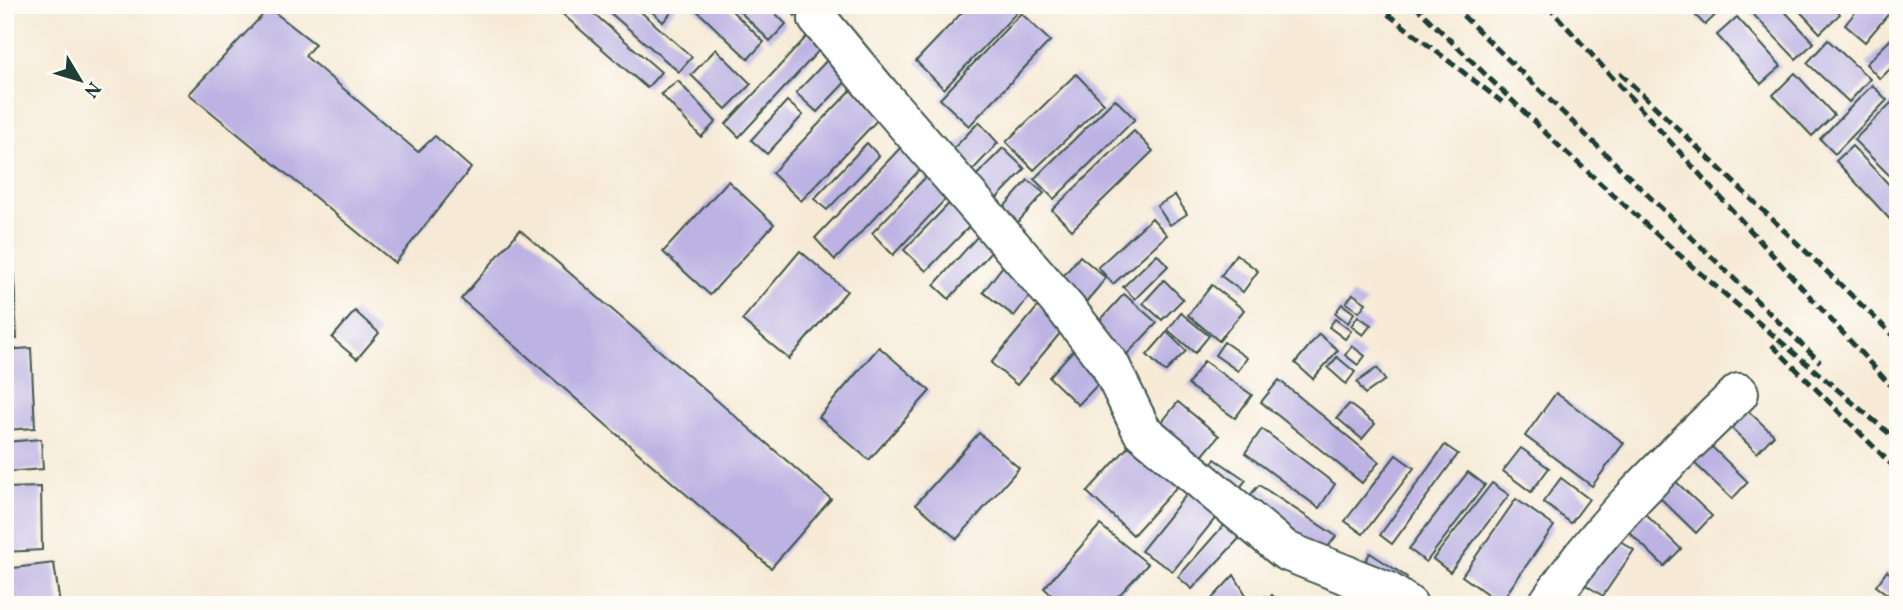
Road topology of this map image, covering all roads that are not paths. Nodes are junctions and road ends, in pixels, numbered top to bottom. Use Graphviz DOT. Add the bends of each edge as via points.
graph roads {
  1 [pos="821,5"];
  2 [pos="1740,393"];
  3 [pos="1408,605"];
  4 [pos="1548,605"];
  1 -- 3 [label="street" via="818,19 1110,365 1142,431 1286,551 1387,591"];
  2 -- 4 [label="street" via="1671,458 1601,535"];
}
